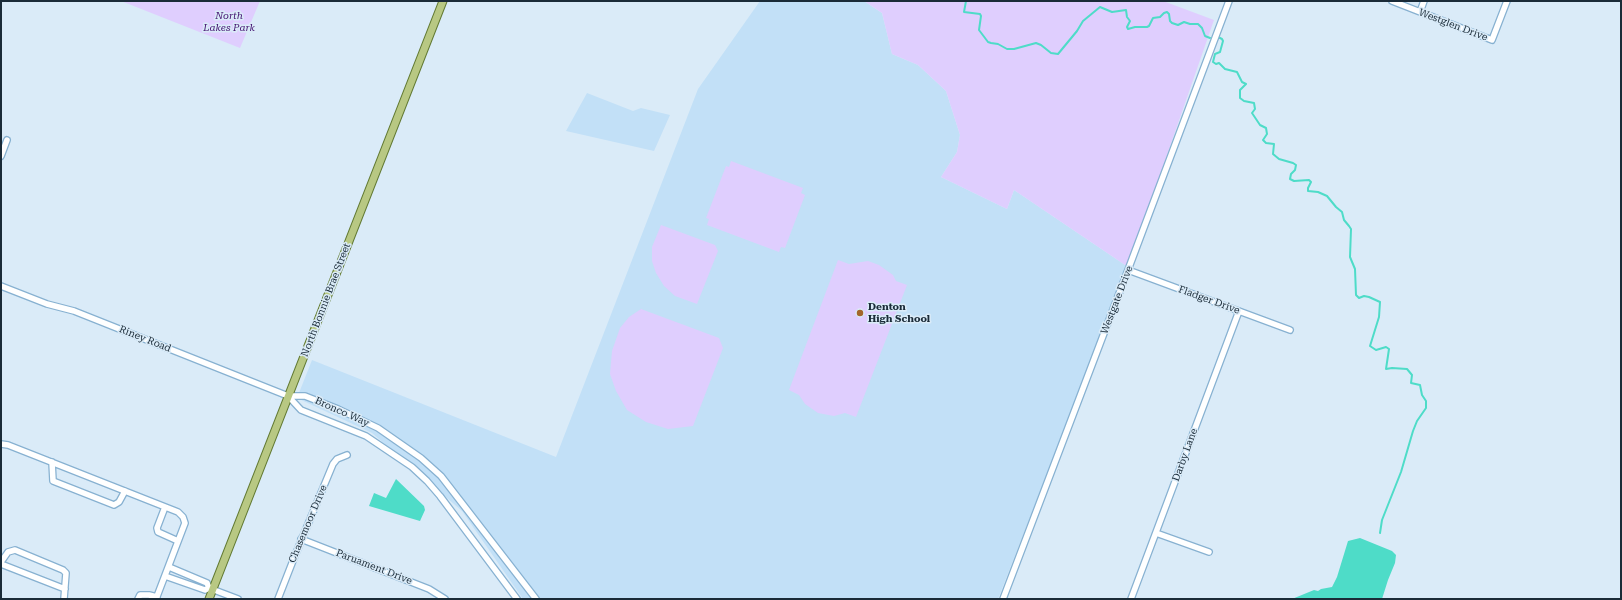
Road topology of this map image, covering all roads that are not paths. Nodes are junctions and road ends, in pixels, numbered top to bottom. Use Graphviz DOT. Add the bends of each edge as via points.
graph roads {
  1 [pos="443,1"];
  2 [pos="1229,1"];
  3 [pos="1392,1"];
  4 [pos="1424,1"];
  5 [pos="1507,1"];
  6 [pos="1420,12"];
  7 [pos="7,140"];
  8 [pos="1,156"];
  9 [pos="1128,270"];
  10 [pos="1,286"];
  11 [pos="1239,311"];
  12 [pos="1290,330"];
  13 [pos="288,396"];
  14 [pos="1,444"];
  15 [pos="347,455"];
  16 [pos="52,462"];
  17 [pos="125,491"];
  18 [pos="165,507"];
  19 [pos="1156,533"];
  20 [pos="301,539"];
  21 [pos="178,541"];
  22 [pos="1209,552"];
  23 [pos="1,563"];
  24 [pos="168,567"];
  25 [pos="165,576"];
  26 [pos="211,588"];
  27 [pos="65,589"];
  28 [pos="156,598"];
  29 [pos="64,599"];
  30 [pos="138,599"];
  31 [pos="209,599"];
  32 [pos="238,599"];
  33 [pos="278,599"];
  34 [pos="445,599"];
  35 [pos="517,599"];
  36 [pos="536,599"];
  37 [pos="1003,599"];
  38 [pos="1131,599"];
  1 -- 13 [label="main road, North Bonnie Brae Street"];
  2 -- 9 [label="street, Westgate Drive"];
  3 -- 6 [label="street, Westglen Drive"];
  4 -- 6 [label="street"];
  5 -- 6 [label="street, Westglen Drive" via="1492,40"];
  7 -- 8 [label="street"];
  9 -- 11 [label="street, Fladger Drive"];
  9 -- 37 [label="street, Westgate Drive"];
  10 -- 13 [label="street, Riney Road" via="47,304 74,311"];
  11 -- 12 [label="street, Fladger Drive"];
  11 -- 19 [label="street, Darby Lane"];
  13 -- 26 [label="main road, North Bonnie Brae Street"];
  13 -- 35 [label="street, Bronco Way" via="301,410 366,436 412,467 440,496"];
  13 -- 36 [label="street, Bronco Way" via="305,396 358,418 378,428 422,458 441,476"];
  14 -- 16 [label="street"];
  15 -- 20 [label="street, Chasemoor Drive" via="335,461"];
  16 -- 17 [label="street"];
  16 -- 17 [label="street" via="53,481 114,505 119,502"];
  17 -- 18 [label="street"];
  18 -- 21 [label="street" via="183,517 185,523"];
  18 -- 21 [label="street" via="157,528 158,532"];
  19 -- 22 [label="street"];
  19 -- 38 [label="street, Darby Lane"];
  20 -- 33 [label="street, Chasemoor Drive"];
  20 -- 34 [label="street, Paruament Drive" via="429,589"];
  21 -- 24 [label="street"];
  23 -- 27 [label="street"];
  23 -- 27 [label="street" via="8,552 15,550 63,570 66,573"];
  24 -- 25 [label="street"];
  24 -- 26 [label="street" via="207,583"];
  25 -- 26 [label="street" via="204,590"];
  25 -- 28 [label="street"];
  26 -- 31 [label="main road, North Bonnie Brae Street"];
  26 -- 32 [label="street"];
  27 -- 29 [label="street"];
  28 -- 30 [label="street" via="140,595"];
}
